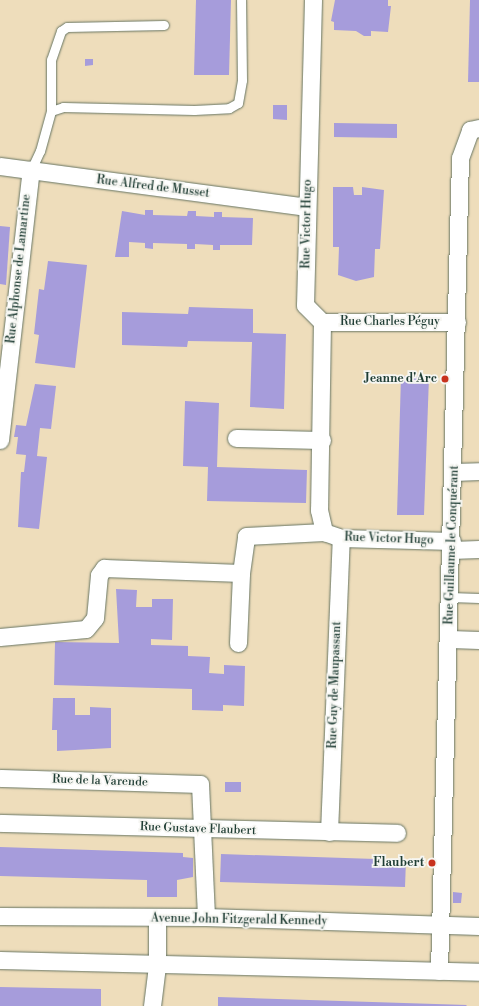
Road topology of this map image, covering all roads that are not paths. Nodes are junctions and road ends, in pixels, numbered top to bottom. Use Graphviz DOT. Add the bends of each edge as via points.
graph roads {
  1 [pos="241,0"];
  2 [pos="313,0"];
  3 [pos="164,25"];
  4 [pos="51,111"];
  5 [pos="479,128"];
  6 [pos="0,166"];
  7 [pos="31,170"];
  8 [pos="306,207"];
  9 [pos="322,322"];
  10 [pos="457,322"];
  11 [pos="236,438"];
  12 [pos="0,440"];
  13 [pos="322,440"];
  14 [pos="479,471"];
  15 [pos="454,472"];
  16 [pos="324,532"];
  17 [pos="341,538"];
  18 [pos="452,545"];
  19 [pos="479,549"];
  20 [pos="241,573"];
  21 [pos="450,597"];
  22 [pos="479,598"];
  23 [pos="0,636"];
  24 [pos="450,639"];
  25 [pos="479,640"];
  26 [pos="238,643"];
  27 [pos="0,763"];
  28 [pos="0,777"];
  29 [pos="0,823"];
  30 [pos="203,830"];
  31 [pos="329,832"];
  32 [pos="397,833"];
  33 [pos="0,916"];
  34 [pos="157,918"];
  35 [pos="206,918"];
  36 [pos="437,925"];
  37 [pos="479,926"];
  38 [pos="0,960"];
  39 [pos="157,966"];
  40 [pos="439,972"];
  41 [pos="479,972"];
  42 [pos="152,1006"];
  1 -- 4 [label="lane" via="242,80 238,103 229,108 194,110 63,107"];
  2 -- 8 [label="street, Rue Victor Hugo"];
  3 -- 4 [label="lane" via="68,27 61,30 55,40 52,60"];
  4 -- 7 [label="lane" via="40,151"];
  5 -- 10 [label="street, Rue Guillaume le Conquérant" via="470,130 460,158"];
  6 -- 7 [label="street, Rue Alfred de Musset"];
  7 -- 8 [label="street, Rue Alfred de Musset"];
  7 -- 12 [label="street, Rue Alphonse de Lamartine"];
  8 -- 9 [label="street, Rue Victor Hugo" via="305,305"];
  9 -- 10 [label="street, Rue Charles Péguy"];
  9 -- 13 [label="street"];
  10 -- 15 [label="street, Rue Guillaume le Conquérant"];
  11 -- 13 [label="street"];
  13 -- 16 [label="street" via="319,510"];
  14 -- 15 [label="street"];
  15 -- 18 [label="street, Rue Guillaume le Conquérant"];
  16 -- 17 [label="street, Rue Victor Hugo"];
  16 -- 20 [label="street" via="246,536"];
  17 -- 18 [label="street, Rue Victor Hugo"];
  17 -- 31 [label="street, Rue Guy de Maupassant"];
  18 -- 19 [label="street, Rue Victor Hugo"];
  18 -- 21 [label="street, Rue Guillaume le Conquérant"];
  20 -- 23 [label="street" via="104,568 99,575 95,618 86,629"];
  20 -- 26 [label="street"];
  21 -- 22 [label="lane"];
  21 -- 24 [label="street, Rue Guillaume le Conquérant"];
  24 -- 25 [label="street"];
  24 -- 36 [label="street, Rue Guillaume le Conquérant" via="446,793"];
  27 -- 28 [label="street"];
  28 -- 30 [label="street, Rue de la Varende" via="200,784"];
  29 -- 30 [label="street, Rue Gustave Flaubert"];
  30 -- 31 [label="street, Rue Gustave Flaubert"];
  30 -- 35 [label="street"];
  31 -- 32 [label="street, Rue Gustave Flaubert"];
  33 -- 34 [label="street, Avenue John Fitzgerald Kennedy"];
  34 -- 35 [label="street, Avenue John Fitzgerald Kennedy"];
  34 -- 39 [label="street"];
  35 -- 36 [label="street, Avenue John Fitzgerald Kennedy"];
  36 -- 37 [label="street, Avenue John Fitzgerald Kennedy"];
  36 -- 40 [label="street, Rue Guillaume le Conquérant"];
  38 -- 39 [label="street"];
  39 -- 40 [label="street"];
  39 -- 42 [label="street"];
  40 -- 41 [label="street"];
}
